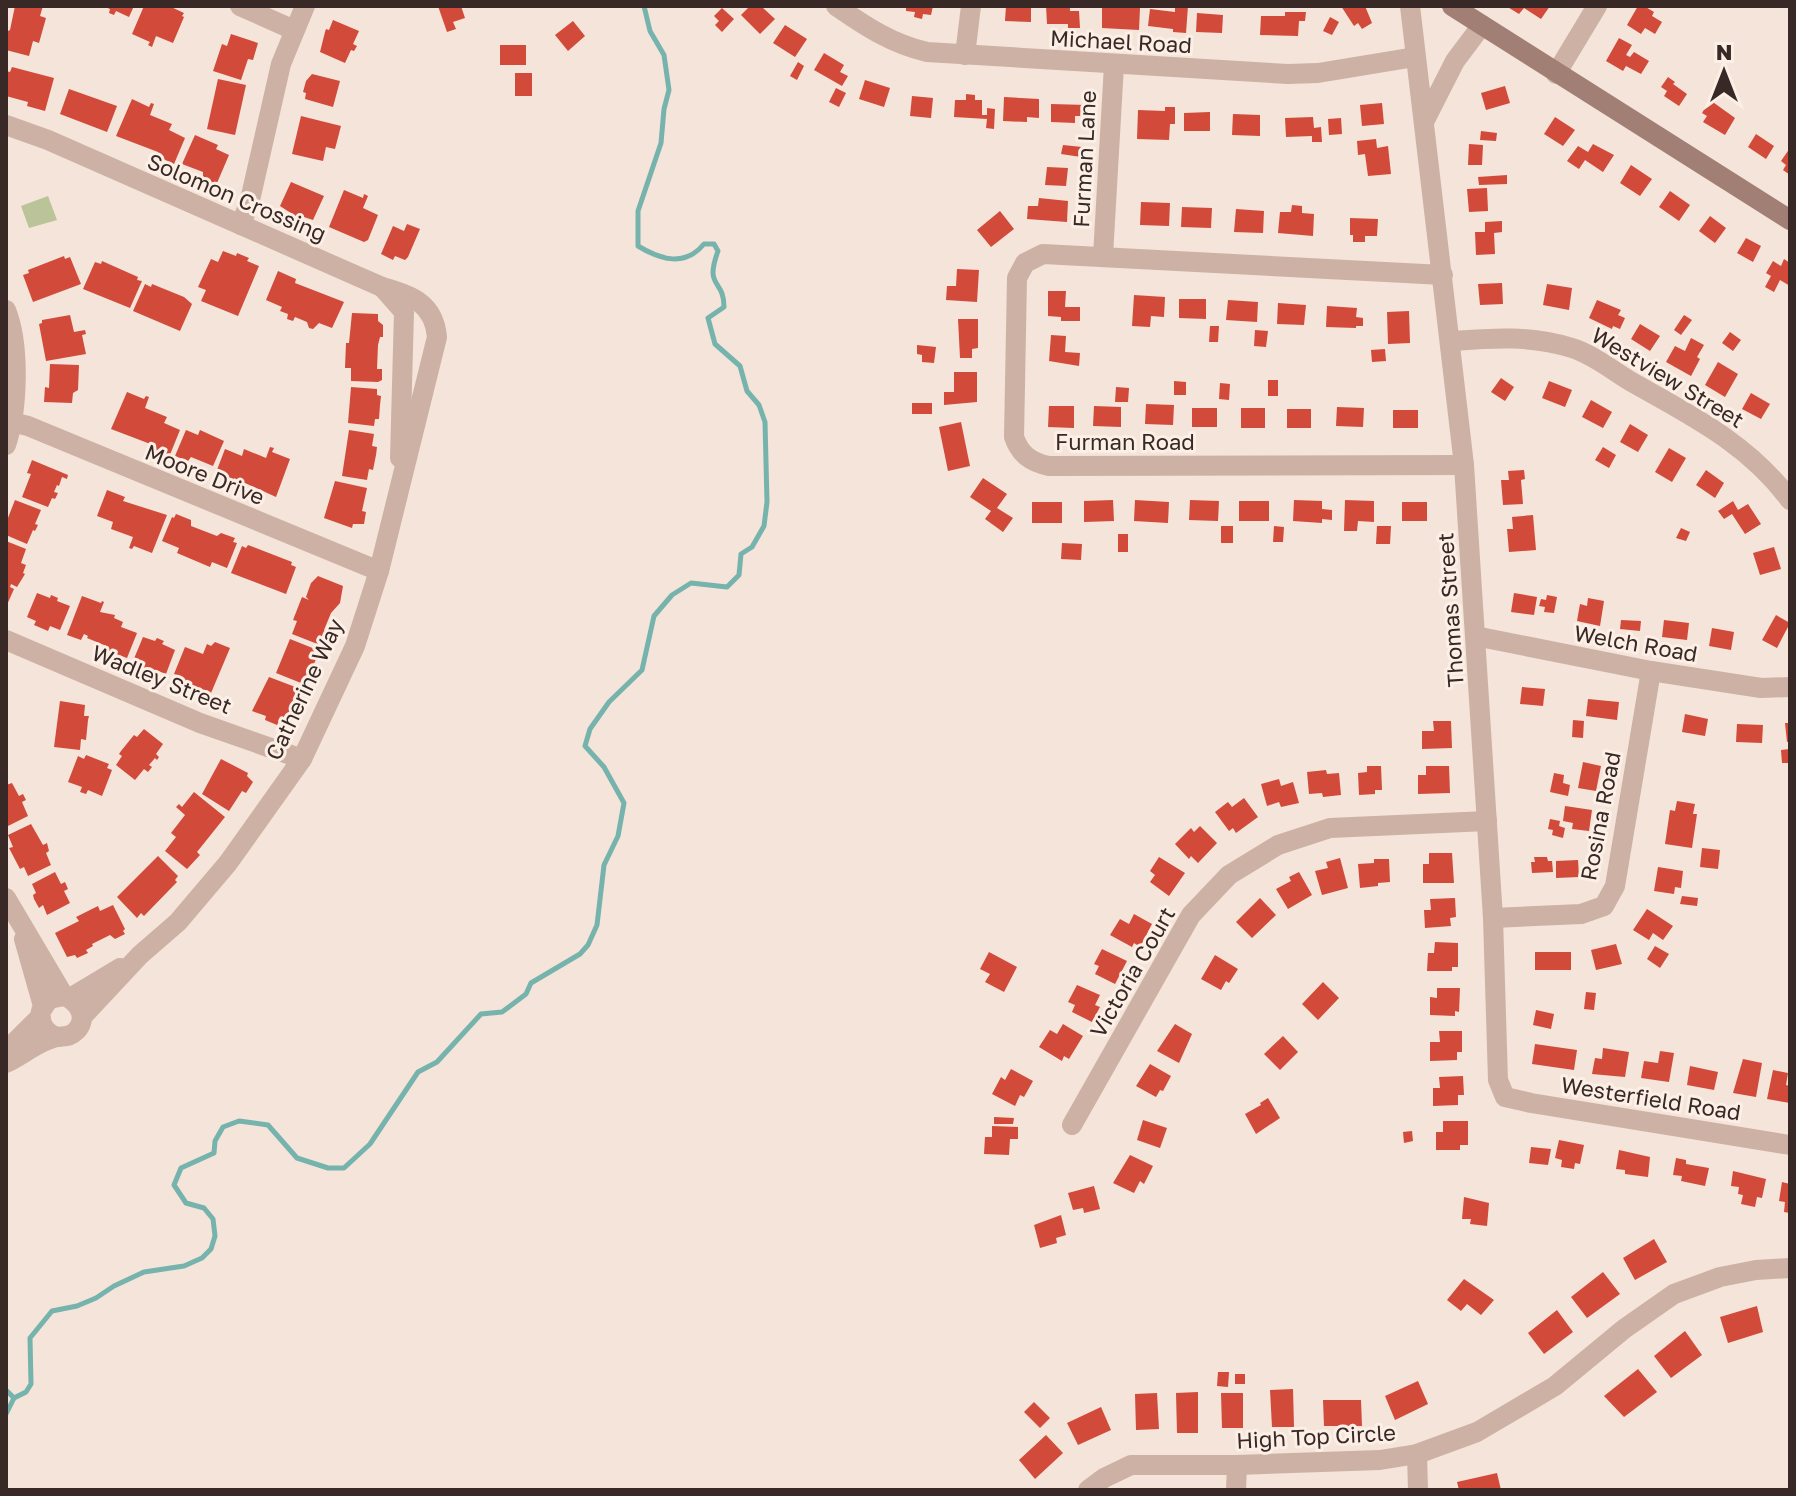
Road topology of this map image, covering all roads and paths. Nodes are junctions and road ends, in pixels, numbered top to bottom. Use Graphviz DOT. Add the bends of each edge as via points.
graph roads {
  1 [pos="240,6"];
  2 [pos="305,6"];
  3 [pos="836,6"];
  4 [pos="971,6"];
  5 [pos="1410,6"];
  6 [pos="1452,6"];
  7 [pos="1597,6"];
  8 [pos="1482,25"];
  9 [pos="294,30"];
  10 [pos="965,55"];
  11 [pos="1415,57"];
  12 [pos="1114,65"];
  13 [pos="1556,74"];
  14 [pos="1425,120"];
  15 [pos="6,125"];
  16 [pos="6,140"];
  17 [pos="73,152"];
  18 [pos="1790,220"];
  19 [pos="241,225"];
  20 [pos="1103,256"];
  21 [pos="1443,275"];
  22 [pos="382,287"];
  23 [pos="6,310"];
  24 [pos="1451,341"];
  25 [pos="12,422"];
  26 [pos="6,445"];
  27 [pos="1464,465"];
  28 [pos="398,490"];
  29 [pos="1790,500"];
  30 [pos="379,571"];
  31 [pos="1475,636"];
  32 [pos="6,640"];
  33 [pos="1651,671"];
  34 [pos="1790,687"];
  35 [pos="302,759"];
  36 [pos="1487,821"];
  37 [pos="6,898"];
  38 [pos="1493,918"];
  39 [pos="23,931"];
  40 [pos="140,955"];
  41 [pos="67,997"];
  42 [pos="41,1012"];
  43 [pos="82,1017"];
  44 [pos="57,1037"];
  45 [pos="6,1051"];
  46 [pos="6,1063"];
  47 [pos="1505,1097"];
  48 [pos="1072,1125"];
  49 [pos="1790,1145"];
  50 [pos="1790,1268"];
  51 [pos="1417,1454"];
  52 [pos="1237,1465"];
  53 [pos="1088,1490"];
  54 [pos="1236,1490"];
  55 [pos="1418,1490"];
  1 -- 9 [label="street"];
  2 -- 9 [label="street"];
  3 -- 10 [label="street, Michael Road" via="905,47"];
  4 -- 10 [label="street"];
  5 -- 11 [label="street, Thomas Street"];
  6 -- 8 [label="main road"];
  7 -- 13 [label="street"];
  8 -- 13 [label="main road"];
  8 -- 14 [label="street" via="1455,61"];
  9 -- 19 [label="street"];
  10 -- 12 [label="street, Michael Road"];
  11 -- 12 [label="street, Michael Road" via="1288,74"];
  11 -- 14 [label="street, Thomas Street"];
  12 -- 20 [label="street, Furman Lane"];
  13 -- 18 [label="main road"];
  14 -- 21 [label="street, Thomas Street"];
  15 -- 17 [label="street, Solomon Crossing"];
  16 -- 17 [label="street, Solomon Crossing"];
  17 -- 19 [label="street, Solomon Crossing"];
  19 -- 22 [label="street, Solomon Crossing"];
  20 -- 21 [label="street, Furman Road"];
  20 -- 27 [label="street, Furman Road" via="1043,254 1025,263 1017,278 1012,423 1018,449 1036,463"];
  21 -- 24 [label="street, Thomas Street"];
  22 -- 28 [label="street, Catherine Way" via="401,307 404,320"];
  22 -- 28 [label="street, Catherine Way" via="419,299 431,314 437,337"];
  23 -- 25 [label="street" via="15,374"];
  24 -- 27 [label="street, Thomas Street"];
  24 -- 29 [label="street, Westview Street" via="1509,337 1575,348 1727,437 1770,473"];
  25 -- 26 [label="street"];
  25 -- 30 [label="street, Moore Drive"];
  27 -- 31 [label="street, Thomas Street"];
  28 -- 30 [label="street, Catherine Way"];
  30 -- 35 [label="street, Catherine Way" via="355,646"];
  31 -- 33 [label="street, Welch Road"];
  31 -- 36 [label="street, Thomas Street"];
  32 -- 35 [label="street, Wadley Street" via="200,723"];
  33 -- 34 [label="street, Welch Road" via="1761,688"];
  33 -- 38 [label="street, Rosina Road" via="1615,886 1604,906 1581,914"];
  35 -- 40 [label="street, Catherine Way" via="228,863 178,922"];
  36 -- 38 [label="street, Thomas Street"];
  36 -- 48 [label="street, Victoria Court" via="1330,828 1278,845 1229,875 1191,915"];
  37 -- 39 [label="street"];
  38 -- 47 [label="street, Thomas Street" via="1498,1080"];
  39 -- 41 [label="street"];
  39 -- 42 [label="street"];
  40 -- 41 [label="street, Catherine Way"];
  40 -- 43 [label="street, Catherine Way"];
  41 -- 42 [label="street" via="49,999"];
  41 -- 43 [label="street"];
  42 -- 44 [label="street" via="47,1032"];
  42 -- 45 [label="street"];
  43 -- 44 [label="street" via="73,1033"];
  44 -- 46 [label="street"];
  47 -- 49 [label="street, Westerfield Road"];
  50 -- 51 [label="street, High Top Circle" via="1720,1277 1674,1294 1555,1386 1477,1432"];
  51 -- 52 [label="street, High Top Circle"];
  51 -- 55 [label="street"];
  52 -- 53 [label="street, High Top Circle" via="1131,1465"];
  52 -- 54 [label="street"];
}
